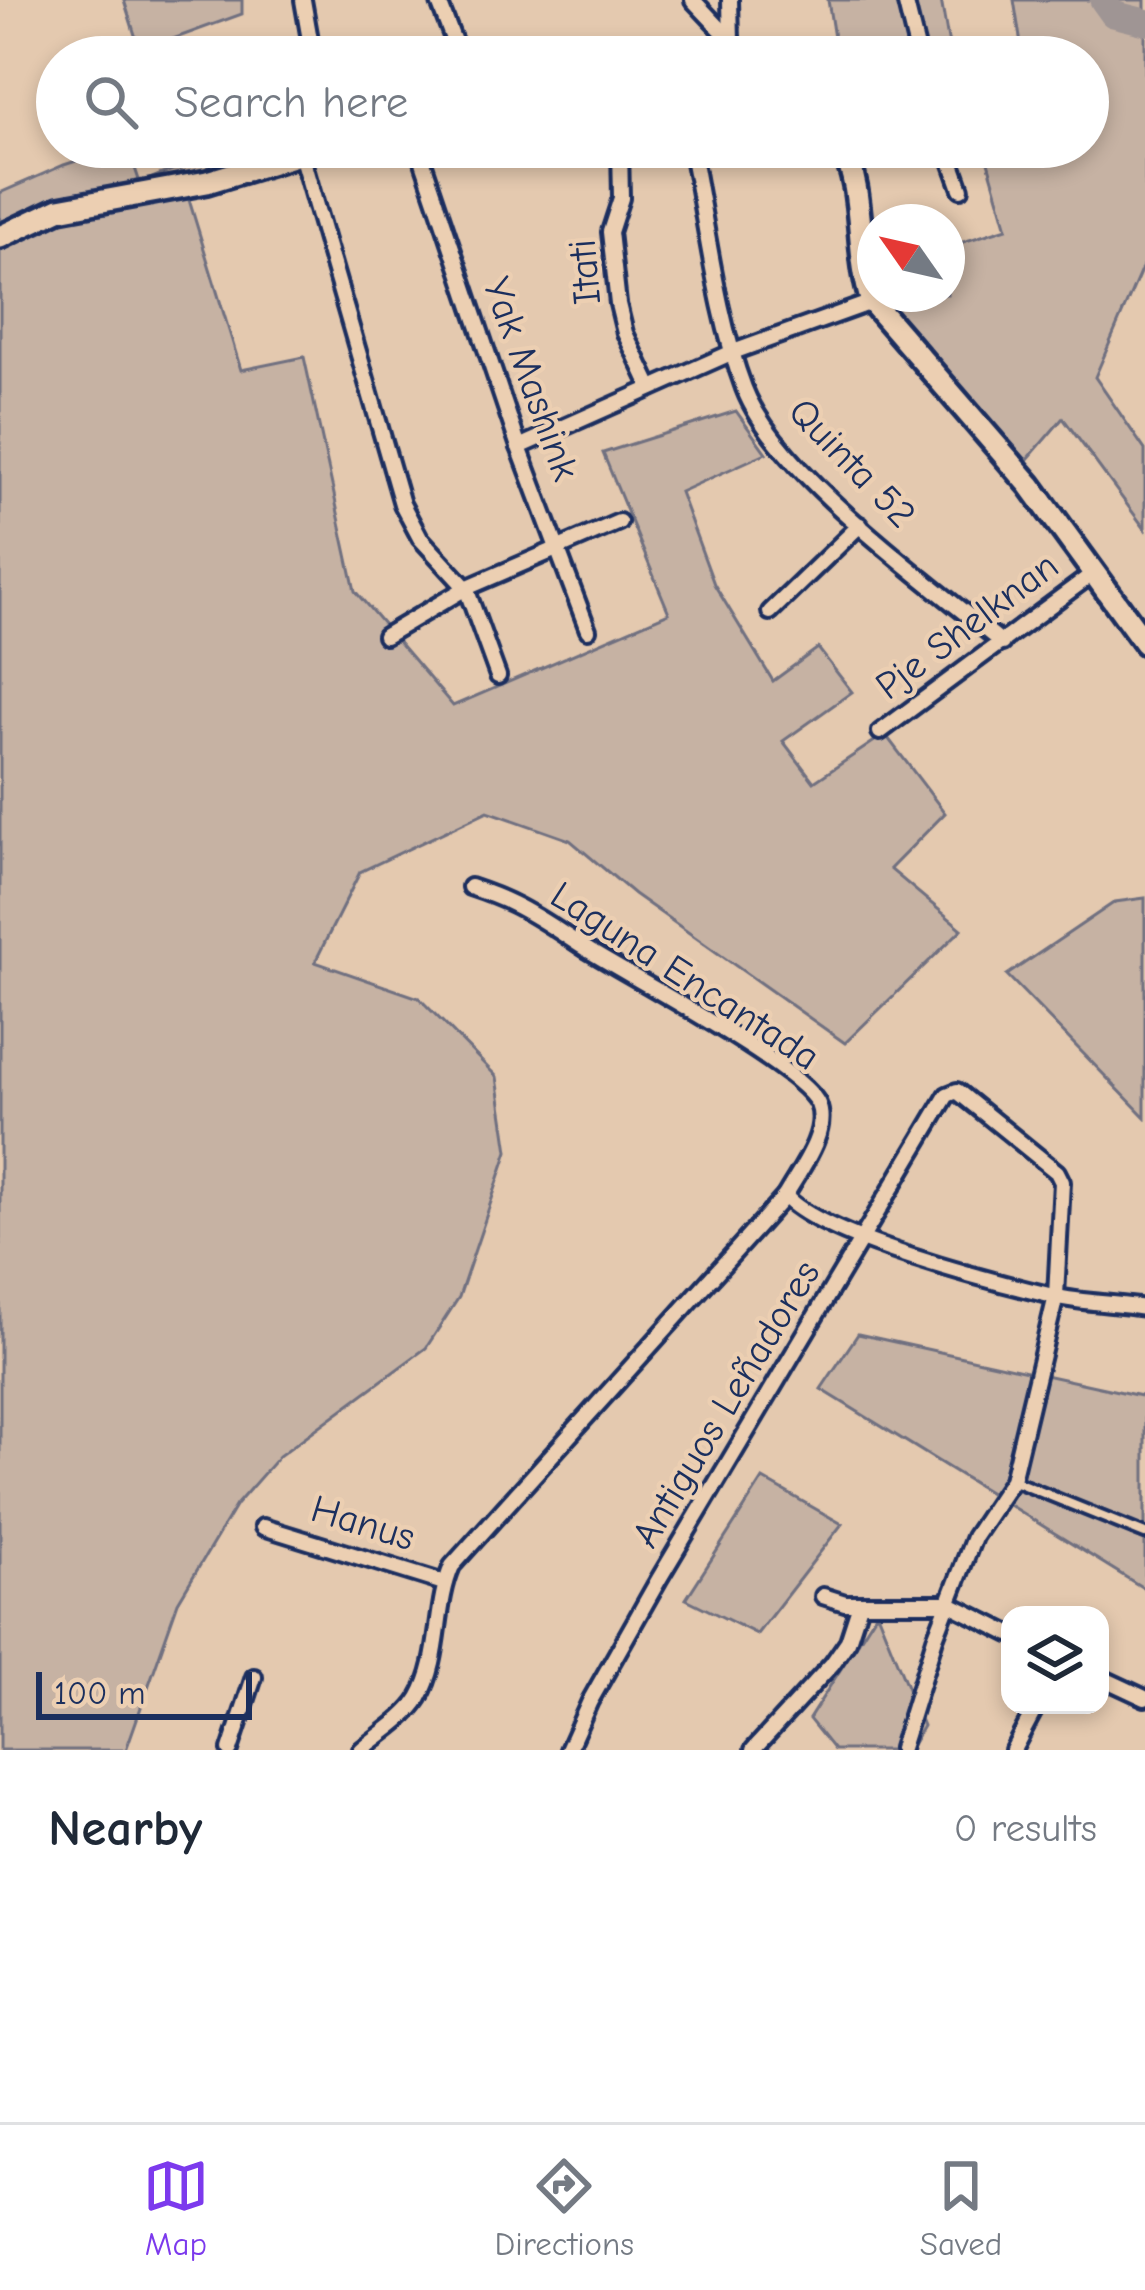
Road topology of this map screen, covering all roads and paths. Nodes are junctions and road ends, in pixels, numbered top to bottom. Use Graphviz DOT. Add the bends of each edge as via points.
graph roads {
  1 [pos="303,0"];
  2 [pos="437,0"];
  3 [pos="693,0"];
  4 [pos="730,0"];
  5 [pos="905,0"];
  6 [pos="309,36"];
  7 [pos="452,36"];
  8 [pos="727,36"];
  9 [pos="731,36"];
  10 [pos="914,36"];
  11 [pos="254,168"];
  12 [pos="315,168"];
  13 [pos="425,168"];
  14 [pos="620,168"];
  15 [pos="695,168"];
  16 [pos="850,168"];
  17 [pos="954,168"];
  18 [pos="961,189"];
  19 [pos="857,222"];
  20 [pos="0,237"];
  21 [pos="857,307"];
  22 [pos="881,312"];
  23 [pos="733,352"];
  24 [pos="651,388"];
  25 [pos="519,448"];
  26 [pos="619,522"];
  27 [pos="860,525"];
  28 [pos="557,547"];
  29 [pos="1095,572"];
  30 [pos="466,588"];
  31 [pos="770,612"];
  32 [pos="588,630"];
  33 [pos="385,636"];
  34 [pos="1002,643"];
  35 [pos="1145,643"];
  36 [pos="498,676"];
  37 [pos="880,732"];
  38 [pos="470,886"];
  39 [pos="785,1196"];
  40 [pos="863,1241"];
  41 [pos="1056,1296"];
  42 [pos="1145,1308"];
  43 [pos="1012,1480"];
  44 [pos="263,1527"];
  45 [pos="1145,1534"];
  46 [pos="444,1583"];
  47 [pos="823,1596"];
  48 [pos="948,1603"];
  49 [pos="860,1604"];
  50 [pos="1001,1630"];
  51 [pos="254,1677"];
  52 [pos="1109,1681"];
  53 [pos="1145,1698"];
  54 [pos="1032,1714"];
  55 [pos="901,1748"];
  56 [pos="230,1750"];
  57 [pos="361,1750"];
  58 [pos="568,1750"];
  59 [pos="753,1750"];
  60 [pos="1013,1750"];
  1 -- 6 [label="street"];
  2 -- 7 [label="street"];
  3 -- 8 [label="street"];
  4 -- 9 [label="street"];
  5 -- 10 [label="street"];
  11 -- 20 [label="street" via="58,209"];
  12 -- 30 [label="street" via="402,504 420,538"];
  13 -- 25 [label="street, Yak Mashink"];
  14 -- 24 [label="street, Itati" via="610,232 618,304"];
  15 -- 23 [label="street, Quinta 52"];
  16 -- 19 [label="street"];
  17 -- 18 [label="street"];
  21 -- 23 [label="street"];
  22 -- 29 [label="street"];
  23 -- 24 [label="street"];
  23 -- 27 [label="street, Quinta 52" via="769,432"];
  24 -- 25 [label="street"];
  25 -- 28 [label="street, Yak Mashink"];
  26 -- 28 [label="street"];
  27 -- 31 [label="street"];
  27 -- 34 [label="street, Quinta 52"];
  28 -- 30 [label="street"];
  28 -- 32 [label="street, Yak Mashink"];
  29 -- 34 [label="street, Pje Shelknan"];
  29 -- 35 [label="street"];
  30 -- 33 [label="street"];
  30 -- 36 [label="street"];
  34 -- 37 [label="street, Pje Shelknan"];
  38 -- 39 [label="street, Laguna Encantada" via="560,930 799,1083 817,1102 821,1122"];
  39 -- 40 [label="street"];
  39 -- 46 [label="street"];
  40 -- 41 [label="street"];
  40 -- 41 [label="street, Antiguos Leñadores" via="947,1095 957,1091 1062,1182"];
  40 -- 58 [label="street, Antiguos Leñadores" via="659,1579"];
  41 -- 42 [label="street"];
  41 -- 43 [label="street"];
  43 -- 45 [label="lane"];
  43 -- 48 [label="street" via="974,1538"];
  44 -- 46 [label="street, Hanus"];
  46 -- 57 [label="street" via="420,1696"];
  47 -- 49 [label="street"];
  48 -- 49 [label="street"];
  48 -- 50 [label="street"];
  48 -- 55 [label="street"];
  49 -- 59 [label="street" via="832,1664"];
  51 -- 56 [label="street"];
  52 -- 53 [label="street"];
  54 -- 60 [label="street"];
}
